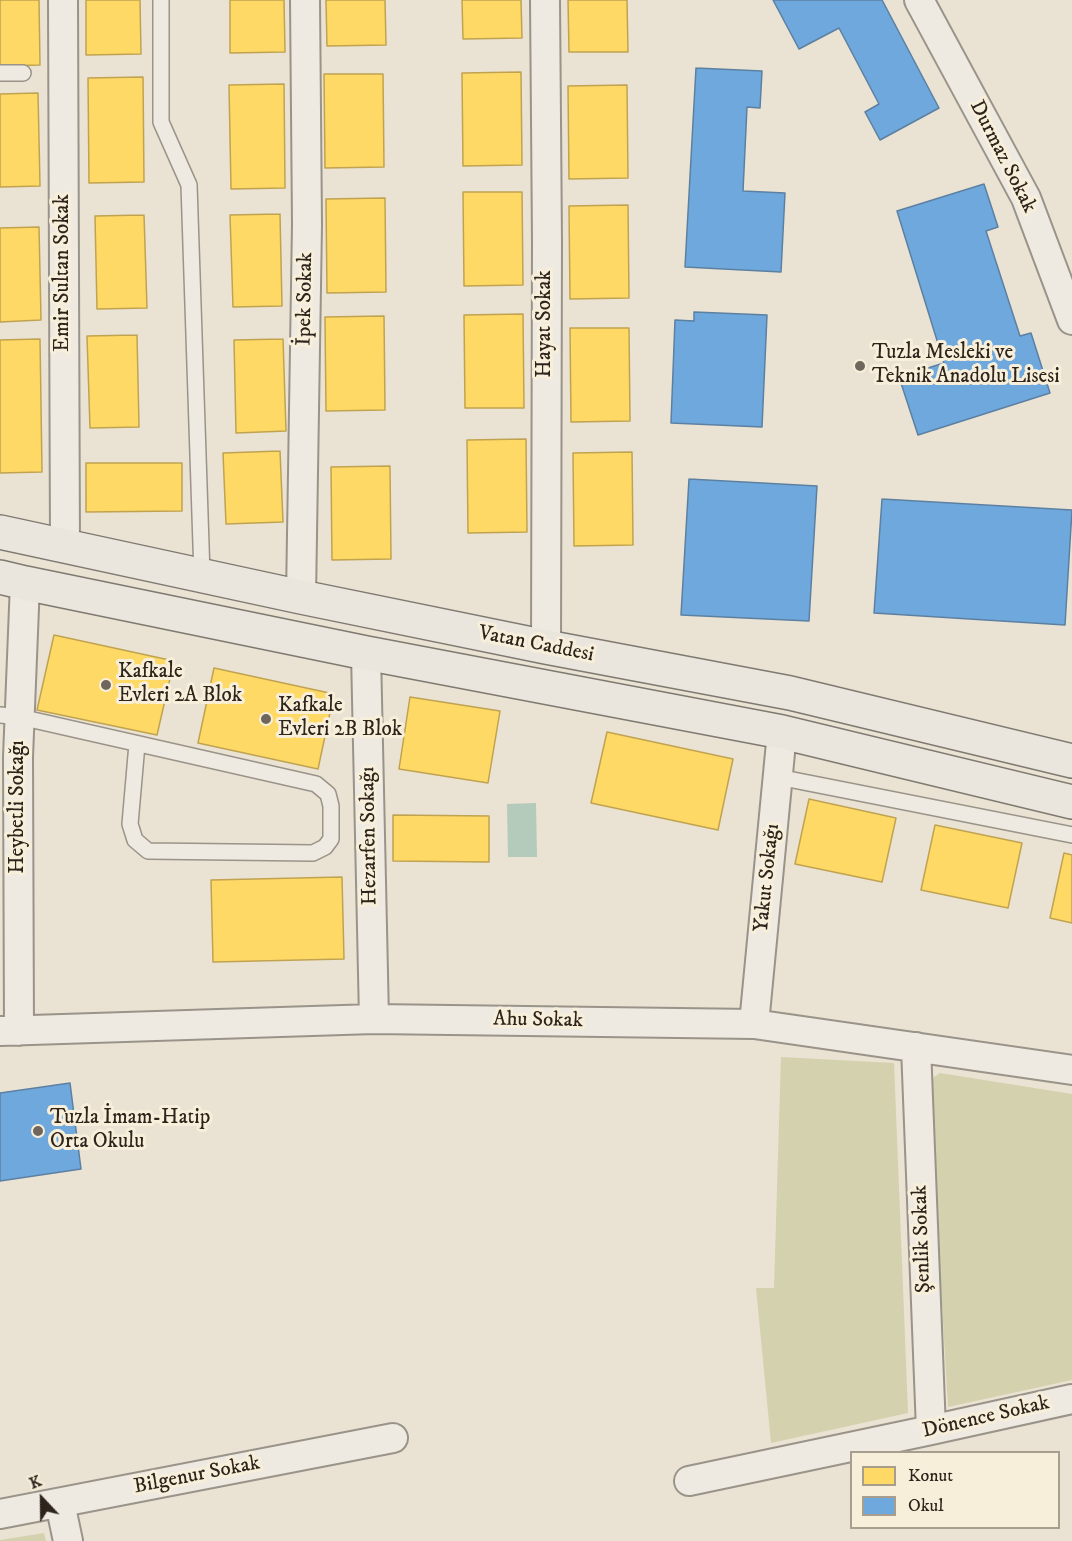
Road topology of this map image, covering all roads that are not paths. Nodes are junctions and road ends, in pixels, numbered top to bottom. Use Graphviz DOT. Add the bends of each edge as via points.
graph roads {
  1 [pos="63,0"];
  2 [pos="161,0"];
  3 [pos="304,0"];
  4 [pos="545,0"];
  5 [pos="919,0"];
  6 [pos="0,73"];
  7 [pos="23,73"];
  8 [pos="1072,320"];
  9 [pos="0,531"];
  10 [pos="65,546"];
  11 [pos="202,575"];
  12 [pos="13,580"];
  13 [pos="302,597"];
  14 [pos="546,647"];
  15 [pos="366,653"];
  16 [pos="10,716"];
  17 [pos="782,732"];
  18 [pos="137,744"];
  19 [pos="1072,761"];
  20 [pos="778,777"];
  21 [pos="1072,802"];
  22 [pos="1072,835"];
  23 [pos="374,1018"];
  24 [pos="754,1024"];
  25 [pos="10,1031"];
  26 [pos="915,1047"];
  27 [pos="1072,1070"];
  28 [pos="1072,1399"];
  29 [pos="931,1430"];
  30 [pos="393,1438"];
  31 [pos="689,1481"];
  32 [pos="60,1503"];
  33 [pos="0,1514"];
  34 [pos="68,1541"];
  1 -- 10 [label="street, Emir Sultan Sokak"];
  2 -- 11 [label="lane" via="161,122 189,185"];
  3 -- 13 [label="street, İpek Sokak" via="308,224"];
  4 -- 14 [label="street, Hayat Sokak"];
  5 -- 8 [label="street, Durmaz Sokak" via="1026,198"];
  6 -- 7 [label="lane"];
  9 -- 10 [label="main road, Vatan Caddesi"];
  10 -- 11 [label="main road, Vatan Caddesi"];
  11 -- 13 [label="main road, Vatan Caddesi"];
  12 -- 15 [label="main road, Vatan Caddesi"];
  12 -- 16 [label="street, Heybetli Sokağı"];
  13 -- 14 [label="main road, Vatan Caddesi"];
  14 -- 19 [label="main road, Vatan Caddesi" via="790,693"];
  15 -- 17 [label="main road, Vatan Caddesi"];
  15 -- 23 [label="street, Hezarfen Sokağı"];
  16 -- 18 [label="lane"];
  16 -- 25 [label="street, Heybetli Sokağı" via="18,757"];
  17 -- 20 [label="street, Yakut Sokağı"];
  17 -- 21 [label="main road, Vatan Caddesi"];
  18 -- 18 [label="lane" via="316,784 330,800 331,839 325,848 313,852 148,851 135,840 130,824"];
  20 -- 22 [label="lane"];
  20 -- 24 [label="street, Yakut Sokağı"];
  23 -- 24 [label="street, Ahu Sokak"];
  23 -- 25 [label="street, Ahu Sokak"];
  24 -- 26 [label="street, Ahu Sokak"];
  26 -- 27 [label="street, Ahu Sokak"];
  26 -- 29 [label="street, Şenlik Sokak"];
  28 -- 29 [label="street, Dönence Sokak"];
  29 -- 31 [label="street, Dönence Sokak"];
  30 -- 32 [label="street, Bilgenur Sokak"];
  32 -- 33 [label="street, Bilgenur Sokak"];
  32 -- 34 [label="street"];
}
